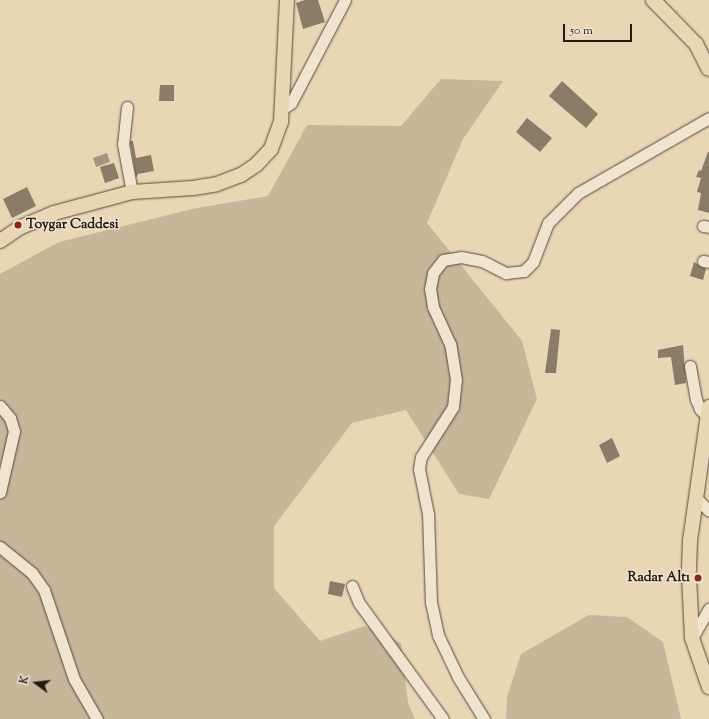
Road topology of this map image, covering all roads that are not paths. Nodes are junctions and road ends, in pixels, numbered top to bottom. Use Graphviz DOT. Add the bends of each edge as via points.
graph roads {
  1 [pos="287,0"];
  2 [pos="345,0"];
  3 [pos="653,0"];
  4 [pos="709,69"];
  5 [pos="127,106"];
  6 [pos="282,109"];
  7 [pos="709,118"];
  8 [pos="132,192"];
  9 [pos="0,241"];
  10 [pos="690,366"];
  11 [pos="0,406"];
  12 [pos="708,412"];
  13 [pos="0,492"];
  14 [pos="696,498"];
  15 [pos="709,511"];
  16 [pos="0,547"];
  17 [pos="352,586"];
  18 [pos="709,608"];
  19 [pos="692,638"];
  20 [pos="709,687"];
  21 [pos="97,719"];
  22 [pos="443,719"];
  23 [pos="484,719"];
  1 -- 6 [label="main road"];
  2 -- 6 [label="street" via="291,102"];
  3 -- 4 [label="main road" via="696,44"];
  5 -- 8 [label="street" via="123,144"];
  6 -- 8 [label="main road" via="278,132 270,149 256,165 241,175 204,187"];
  7 -- 23 [label="street" via="578,193 548,223 533,262 524,271 506,273 482,261 462,257 443,260 433,273 430,289 433,307 450,344 456,380 453,407 421,457 419,469 428,514 431,603 438,635 458,677"];
  8 -- 9 [label="main road" via="36,220"];
  10 -- 12 [label="street" via="696,399 700,409"];
  11 -- 13 [label="street" via="10,418 14,431"];
  12 -- 14 [label="main road"];
  14 -- 15 [label="street"];
  14 -- 19 [label="main road" via="689,576"];
  16 -- 21 [label="street" via="32,573 44,590 72,674"];
  17 -- 22 [label="street" via="359,603"];
  18 -- 19 [label="street"];
  19 -- 20 [label="main road"];
}
